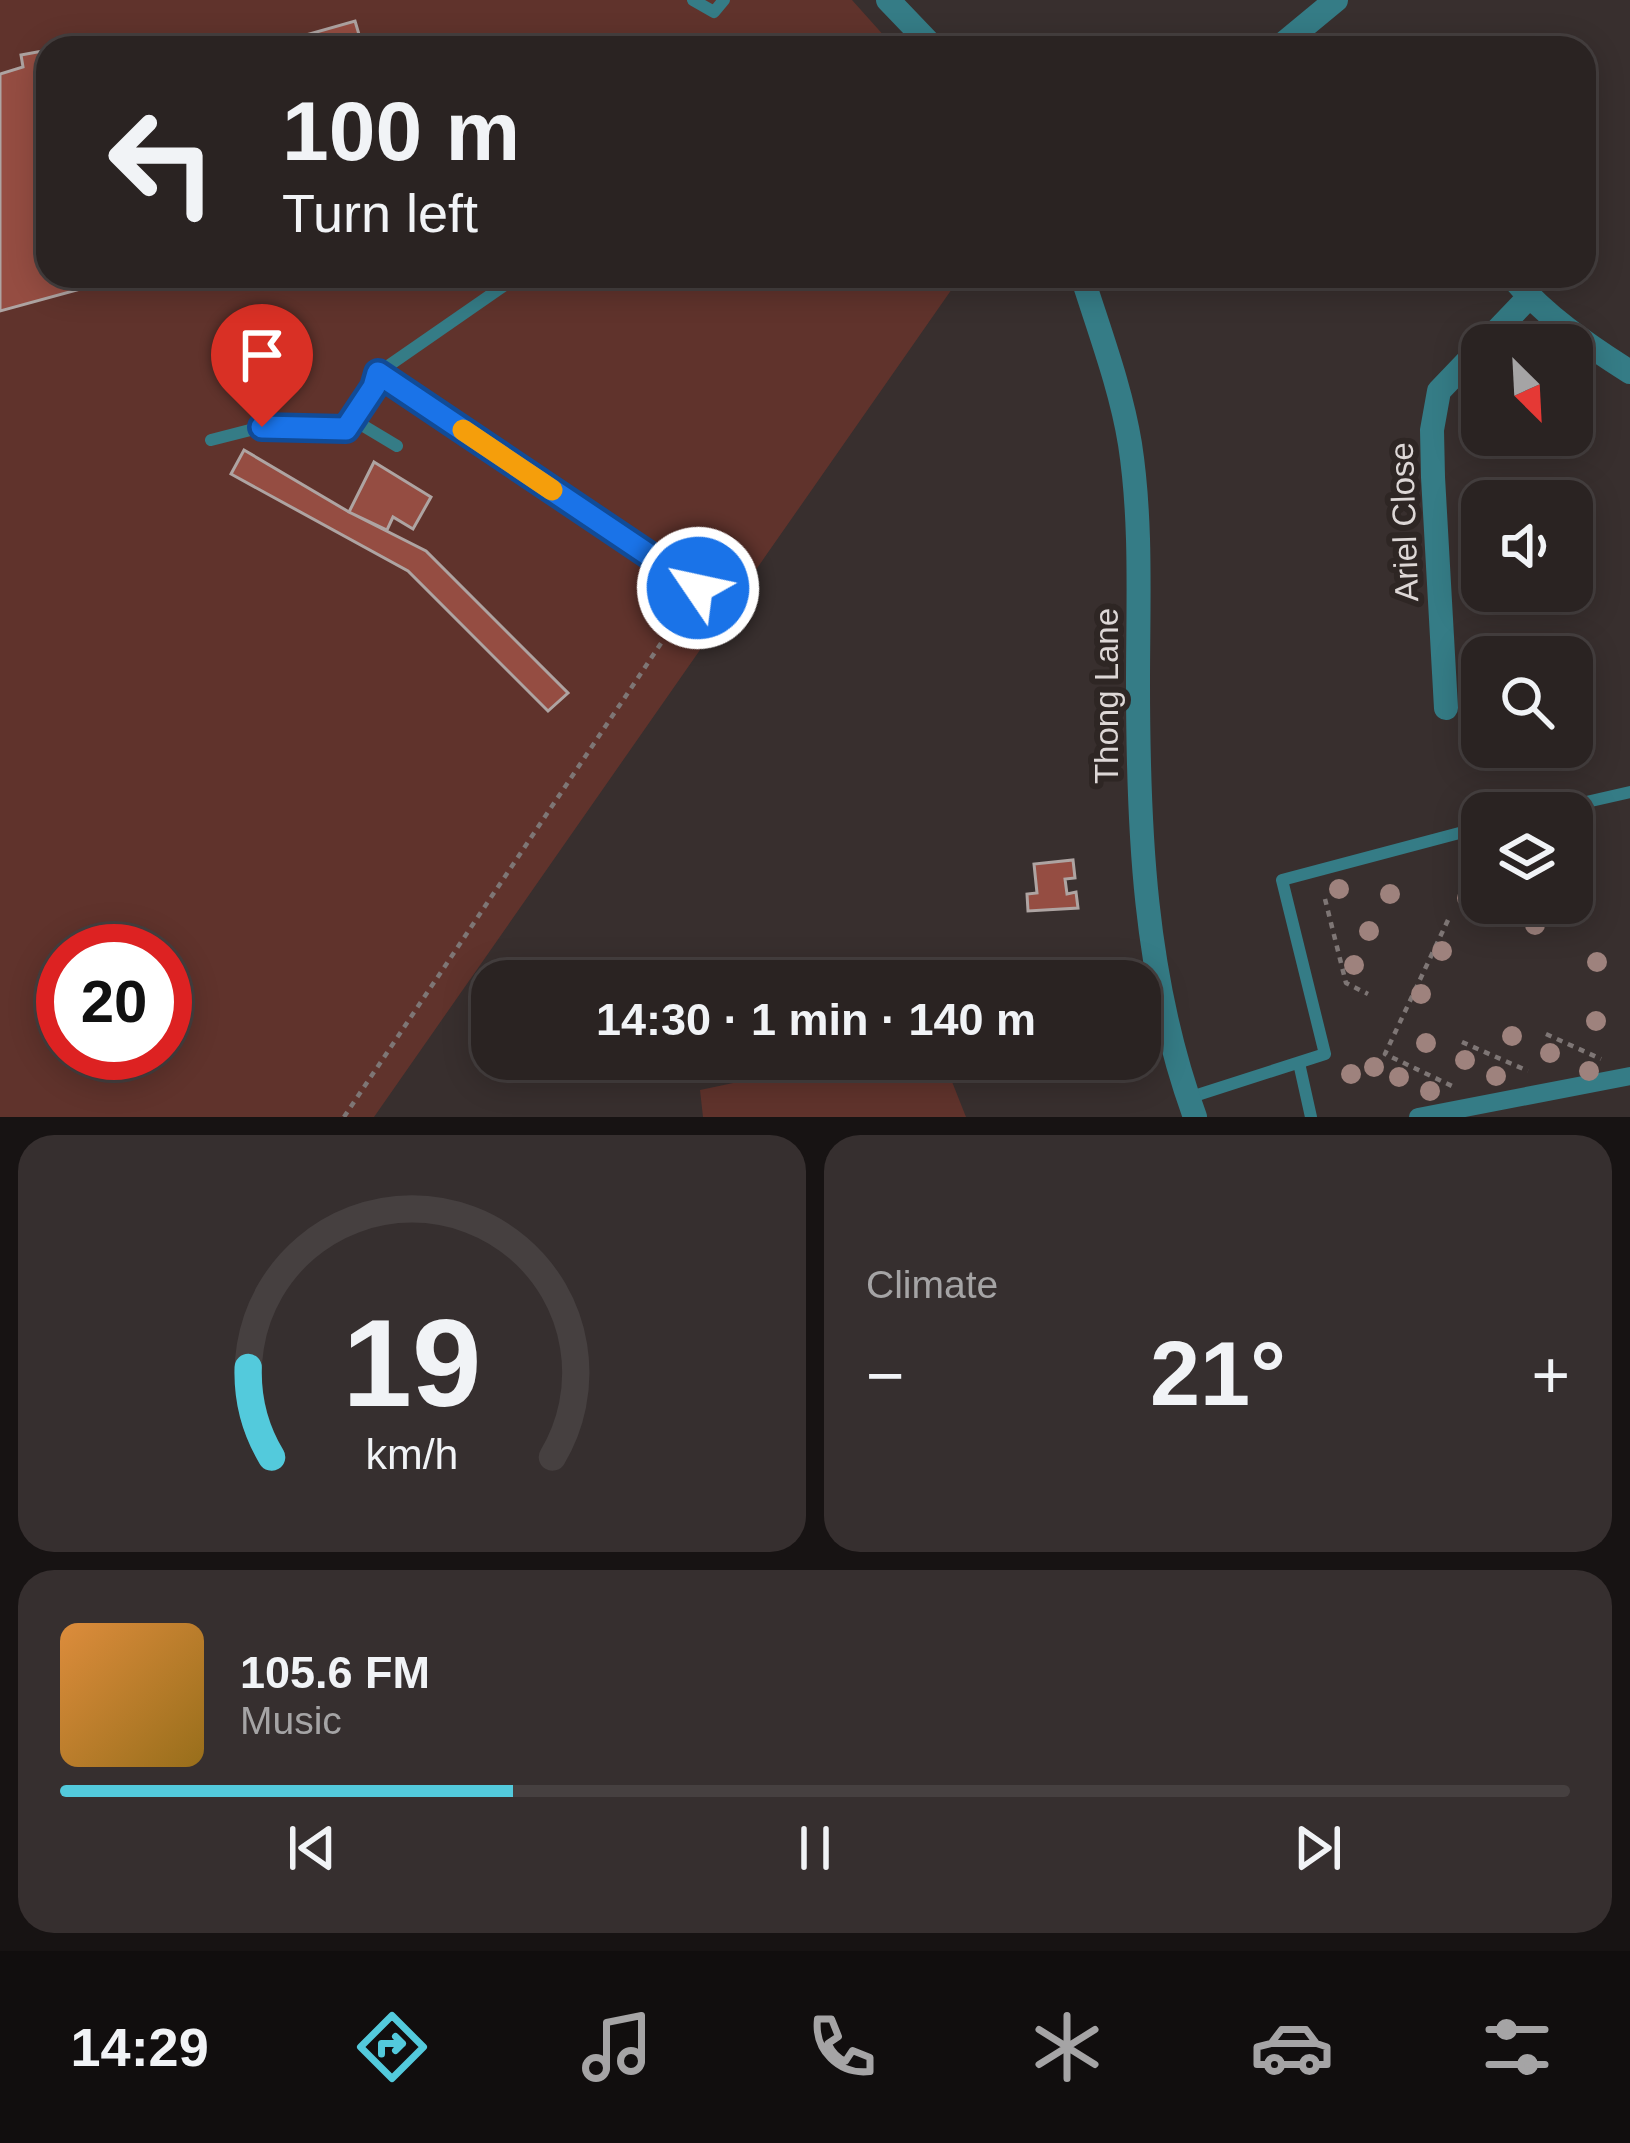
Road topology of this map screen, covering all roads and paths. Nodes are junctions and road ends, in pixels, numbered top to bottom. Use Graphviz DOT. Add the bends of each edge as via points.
graph roads {
  1 [pos="693,0"];
  2 [pos="724,0"];
  3 [pos="888,0"];
  4 [pos="1336,0"];
  5 [pos="922,36"];
  6 [pos="1312,36"];
  7 [pos="501,288"];
  8 [pos="1085,288"];
  9 [pos="1521,288"];
  10 [pos="1529,297"];
  11 [pos="1630,372"];
  12 [pos="378,373"];
  13 [pos="352,419"];
  14 [pos="211,440"];
  15 [pos="397,446"];
  16 [pos="698,588"];
  17 [pos="1446,708"];
  18 [pos="1630,792"];
  19 [pos="1593,800"];
  20 [pos="1461,832"];
  21 [pos="1325,899"];
  22 [pos="1448,920"];
  23 [pos="1368,994"];
  24 [pos="1546,1034"];
  25 [pos="1462,1042"];
  26 [pos="1299,1063"];
  27 [pos="1609,1063"];
  28 [pos="1630,1076"];
  29 [pos="1566,1088"];
  30 [pos="1487,1103"];
  31 [pos="1191,1107"];
  32 [pos="344,1117"];
  33 [pos="1312,1117"];
  34 [pos="1418,1117"];
  1 -- 2 [label="lane" via="714,12"];
  3 -- 5 [label="street"];
  4 -- 6 [label="street"];
  7 -- 12 [label="lane"];
  8 -- 31 [label="street, Thong Lane" via="1129,440 1143,882"];
  9 -- 10 [label="street"];
  10 -- 11 [label="street"];
  10 -- 17 [label="street, Ariel Close" via="1439,391 1433,477"];
  12 -- 13 [label="lane"];
  12 -- 16 [label="lane"];
  13 -- 14 [label="lane" via="346,429 262,427"];
  13 -- 15 [label="lane"];
  16 -- 32 [label="path"];
  18 -- 19 [label="lane"];
  20 -- 26 [label="lane" via="1282,880 1325,1054"];
  21 -- 23 [label="path" via="1346,983"];
  22 -- 30 [label="path" via="1385,1054"];
  24 -- 27 [label="path"];
  25 -- 29 [label="path"];
  26 -- 31 [label="lane"];
  26 -- 33 [label="lane"];
  28 -- 29 [label="street"];
  29 -- 30 [label="street"];
  30 -- 34 [label="street"];
}
